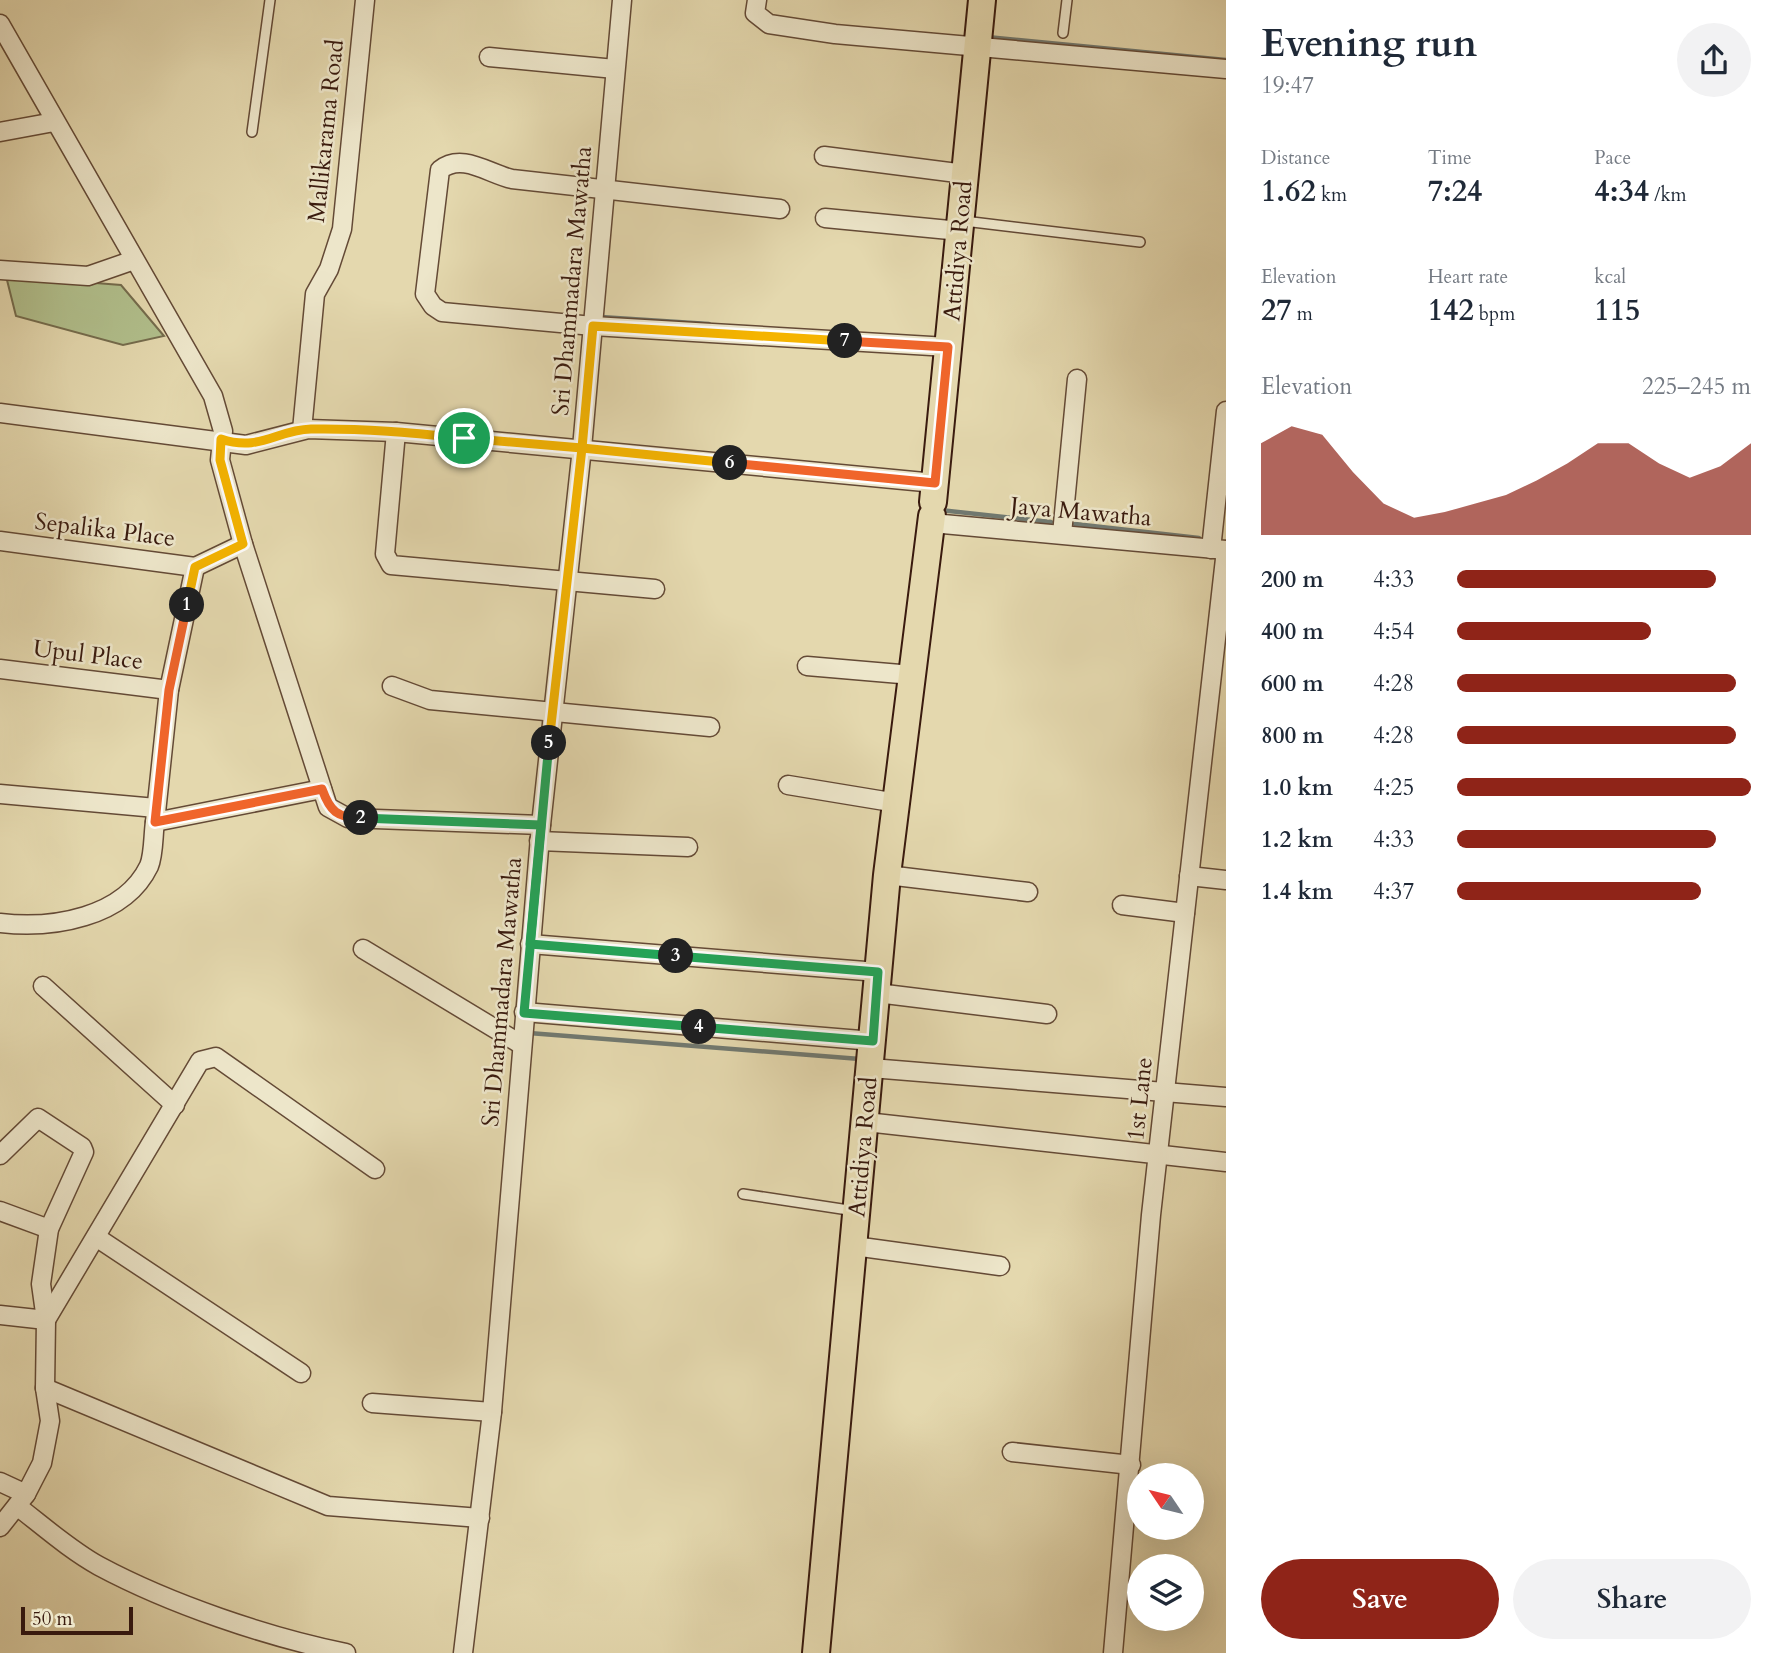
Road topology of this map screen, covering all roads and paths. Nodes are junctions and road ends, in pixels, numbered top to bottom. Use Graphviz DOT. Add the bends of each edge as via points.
graph roads {
  1 [pos="270,0"];
  2 [pos="365,0"];
  3 [pos="622,0"];
  4 [pos="757,0"];
  5 [pos="982,0"];
  6 [pos="1067,0"];
  7 [pos="0,24"];
  8 [pos="1063,33"];
  9 [pos="977,45"];
  10 [pos="489,57"];
  11 [pos="615,69"];
  12 [pos="1226,69"];
  13 [pos="54,122"];
  14 [pos="0,132"];
  15 [pos="252,132"];
  16 [pos="824,156"];
  17 [pos="965,174"];
  18 [pos="604,191"];
  19 [pos="780,209"];
  20 [pos="825,218"];
  21 [pos="960,226"];
  22 [pos="1140,242"];
  23 [pos="134,260"];
  24 [pos="0,270"];
  25 [pos="593,326"];
  26 [pos="948,347"];
  27 [pos="1077,379"];
  28 [pos="1226,411"];
  29 [pos="0,413"];
  30 [pos="302,430"];
  31 [pos="397,432"];
  32 [pos="221,439"];
  33 [pos="582,448"];
  34 [pos="933,506"];
  35 [pos="1062,534"];
  36 [pos="0,541"];
  37 [pos="243,544"];
  38 [pos="1221,550"];
  39 [pos="195,567"];
  40 [pos="566,580"];
  41 [pos="655,589"];
  42 [pos="807,666"];
  43 [pos="0,669"];
  44 [pos="912,676"];
  45 [pos="392,685"];
  46 [pos="169,690"];
  47 [pos="552,713"];
  48 [pos="710,727"];
  49 [pos="788,785"];
  50 [pos="322,789"];
  51 [pos="0,794"];
  52 [pos="897,803"];
  53 [pos="155,815"];
  54 [pos="540,833"];
  55 [pos="688,847"];
  56 [pos="887,874"];
  57 [pos="1189,876"];
  58 [pos="1226,880"];
  59 [pos="1028,892"];
  60 [pos="1122,905"];
  61 [pos="1185,913"];
  62 [pos="0,923"];
  63 [pos="530,944"];
  64 [pos="363,949"];
  65 [pos="878,983"];
  66 [pos="43,986"];
  67 [pos="524,1013"];
  68 [pos="1048,1014"];
  69 [pos="873,1041"];
  70 [pos="522,1045"];
  71 [pos="871,1068"];
  72 [pos="1166,1091"];
  73 [pos="1226,1097"];
  74 [pos="175,1105"];
  75 [pos="866,1122"];
  76 [pos="0,1155"];
  77 [pos="1159,1156"];
  78 [pos="1226,1162"];
  79 [pos="375,1169"];
  80 [pos="743,1194"];
  81 [pos="0,1211"];
  82 [pos="857,1211"];
  83 [pos="49,1229"];
  84 [pos="96,1237"];
  85 [pos="854,1246"];
  86 [pos="1000,1266"];
  87 [pos="0,1315"];
  88 [pos="46,1320"];
  89 [pos="301,1373"];
  90 [pos="45,1388"];
  91 [pos="372,1403"];
  92 [pos="492,1412"];
  93 [pos="1012,1452"];
  94 [pos="1130,1463"];
  95 [pos="1127,1465"];
  96 [pos="0,1482"];
  97 [pos="1127,1498"];
  98 [pos="21,1500"];
  99 [pos="480,1518"];
  100 [pos="0,1527"];
  101 [pos="346,1653"];
  102 [pos="463,1653"];
  103 [pos="816,1653"];
  104 [pos="1113,1653"];
  1 -- 15 [label="lane"];
  2 -- 30 [label="street, Mallikarama Road" via="342,229 315,294"];
  3 -- 11 [label="street, Sri Dhammadara Mawatha"];
  4 -- 9 [label="street" via="755,13 769,24"];
  5 -- 9 [label="main road, Attidiya Road"];
  6 -- 8 [label="lane"];
  7 -- 13 [label="street"];
  9 -- 12 [label="street"];
  9 -- 17 [label="main road, Attidiya Road"];
  10 -- 11 [label="street"];
  11 -- 18 [label="street, Sri Dhammadara Mawatha"];
  13 -- 14 [label="street"];
  13 -- 23 [label="street"];
  16 -- 17 [label="street"];
  17 -- 21 [label="main road, Attidiya Road"];
  18 -- 19 [label="street"];
  18 -- 25 [label="street, Sri Dhammadara Mawatha"];
  18 -- 25 [label="street" via="512,179 480,166 458,163 443,167 425,293 442,312"];
  20 -- 21 [label="street"];
  21 -- 22 [label="lane"];
  21 -- 26 [label="main road, Attidiya Road"];
  23 -- 24 [label="street" via="88,276"];
  23 -- 32 [label="street" via="213,396"];
  25 -- 26 [label="street"];
  25 -- 33 [label="street, Sri Dhammadara Mawatha"];
  26 -- 34 [label="main road, Attidiya Road"];
  27 -- 35 [label="street"];
  28 -- 38 [label="street, 1st Lane"];
  29 -- 32 [label="street"];
  30 -- 31 [label="street"];
  30 -- 32 [label="street" via="256,444"];
  31 -- 33 [label="street"];
  31 -- 40 [label="street" via="385,554 391,565"];
  32 -- 37 [label="street" via="220,460"];
  33 -- 34 [label="street"];
  33 -- 40 [label="street, Sri Dhammadara Mawatha"];
  34 -- 35 [label="street, Jaya Mawatha"];
  34 -- 44 [label="main road, Attidiya Road"];
  35 -- 38 [label="street, Jaya Mawatha"];
  36 -- 39 [label="street, Sepalika Place"];
  37 -- 39 [label="street"];
  37 -- 50 [label="street"];
  38 -- 57 [label="street, 1st Lane"];
  39 -- 46 [label="street, Sepalika Place"];
  40 -- 41 [label="street"];
  40 -- 47 [label="street, Sri Dhammadara Mawatha"];
  42 -- 44 [label="street"];
  43 -- 46 [label="street, Upul Place"];
  44 -- 52 [label="main road, Attidiya Road"];
  45 -- 47 [label="street" via="430,700"];
  46 -- 53 [label="street, Sepalika Place"];
  47 -- 48 [label="street"];
  47 -- 54 [label="street, Sri Dhammadara Mawatha"];
  49 -- 52 [label="street"];
  50 -- 53 [label="street"];
  50 -- 54 [label="street" via="328,807 348,818"];
  51 -- 53 [label="street"];
  52 -- 56 [label="main road, Attidiya Road"];
  53 -- 62 [label="street, Sepalika Place" via="150,864 130,895 97,912 32,927"];
  54 -- 55 [label="street"];
  54 -- 63 [label="street, Sri Dhammadara Mawatha"];
  56 -- 59 [label="street"];
  56 -- 65 [label="main road, Attidiya Road"];
  57 -- 58 [label="street"];
  57 -- 61 [label="street, 1st Lane"];
  60 -- 61 [label="street"];
  61 -- 72 [label="street, 1st Lane"];
  63 -- 65 [label="street"];
  63 -- 67 [label="street, Sri Dhammadara Mawatha"];
  64 -- 70 [label="street"];
  65 -- 68 [label="street"];
  65 -- 69 [label="main road, Attidiya Road"];
  66 -- 74 [label="street"];
  67 -- 69 [label="street"];
  67 -- 70 [label="street, Sri Dhammadara Mawatha"];
  69 -- 71 [label="main road, Attidiya Road"];
  70 -- 92 [label="street, Sri Dhammadara Mawatha"];
  71 -- 72 [label="street"];
  71 -- 75 [label="main road, Attidiya Road"];
  72 -- 73 [label="street"];
  72 -- 77 [label="street, 1st Lane"];
  74 -- 79 [label="street" via="200,1062 216,1058"];
  74 -- 84 [label="street"];
  75 -- 77 [label="street"];
  75 -- 82 [label="main road, Attidiya Road"];
  76 -- 83 [label="street" via="38,1118 82,1147 84,1155"];
  77 -- 78 [label="street"];
  77 -- 94 [label="street, 1st Lane"];
  80 -- 82 [label="lane"];
  81 -- 83 [label="street"];
  82 -- 85 [label="main road, Attidiya Road"];
  83 -- 88 [label="street" via="41,1284"];
  84 -- 88 [label="street"];
  84 -- 89 [label="street"];
  85 -- 86 [label="street"];
  85 -- 103 [label="main road, Attidiya Road"];
  87 -- 88 [label="street"];
  88 -- 90 [label="street"];
  90 -- 98 [label="street" via="50,1421 43,1463"];
  90 -- 99 [label="street" via="328,1506"];
  91 -- 92 [label="street"];
  92 -- 99 [label="street, Sri Dhammadara Mawatha"];
  93 -- 95 [label="street"];
  96 -- 98 [label="street"];
  97 -- 104 [label="street, 1st Lane"];
  98 -- 100 [label="street"];
  98 -- 101 [label="street" via="98,1565 201,1610"];
  99 -- 102 [label="street, Sri Dhammadara Mawatha"];
}
